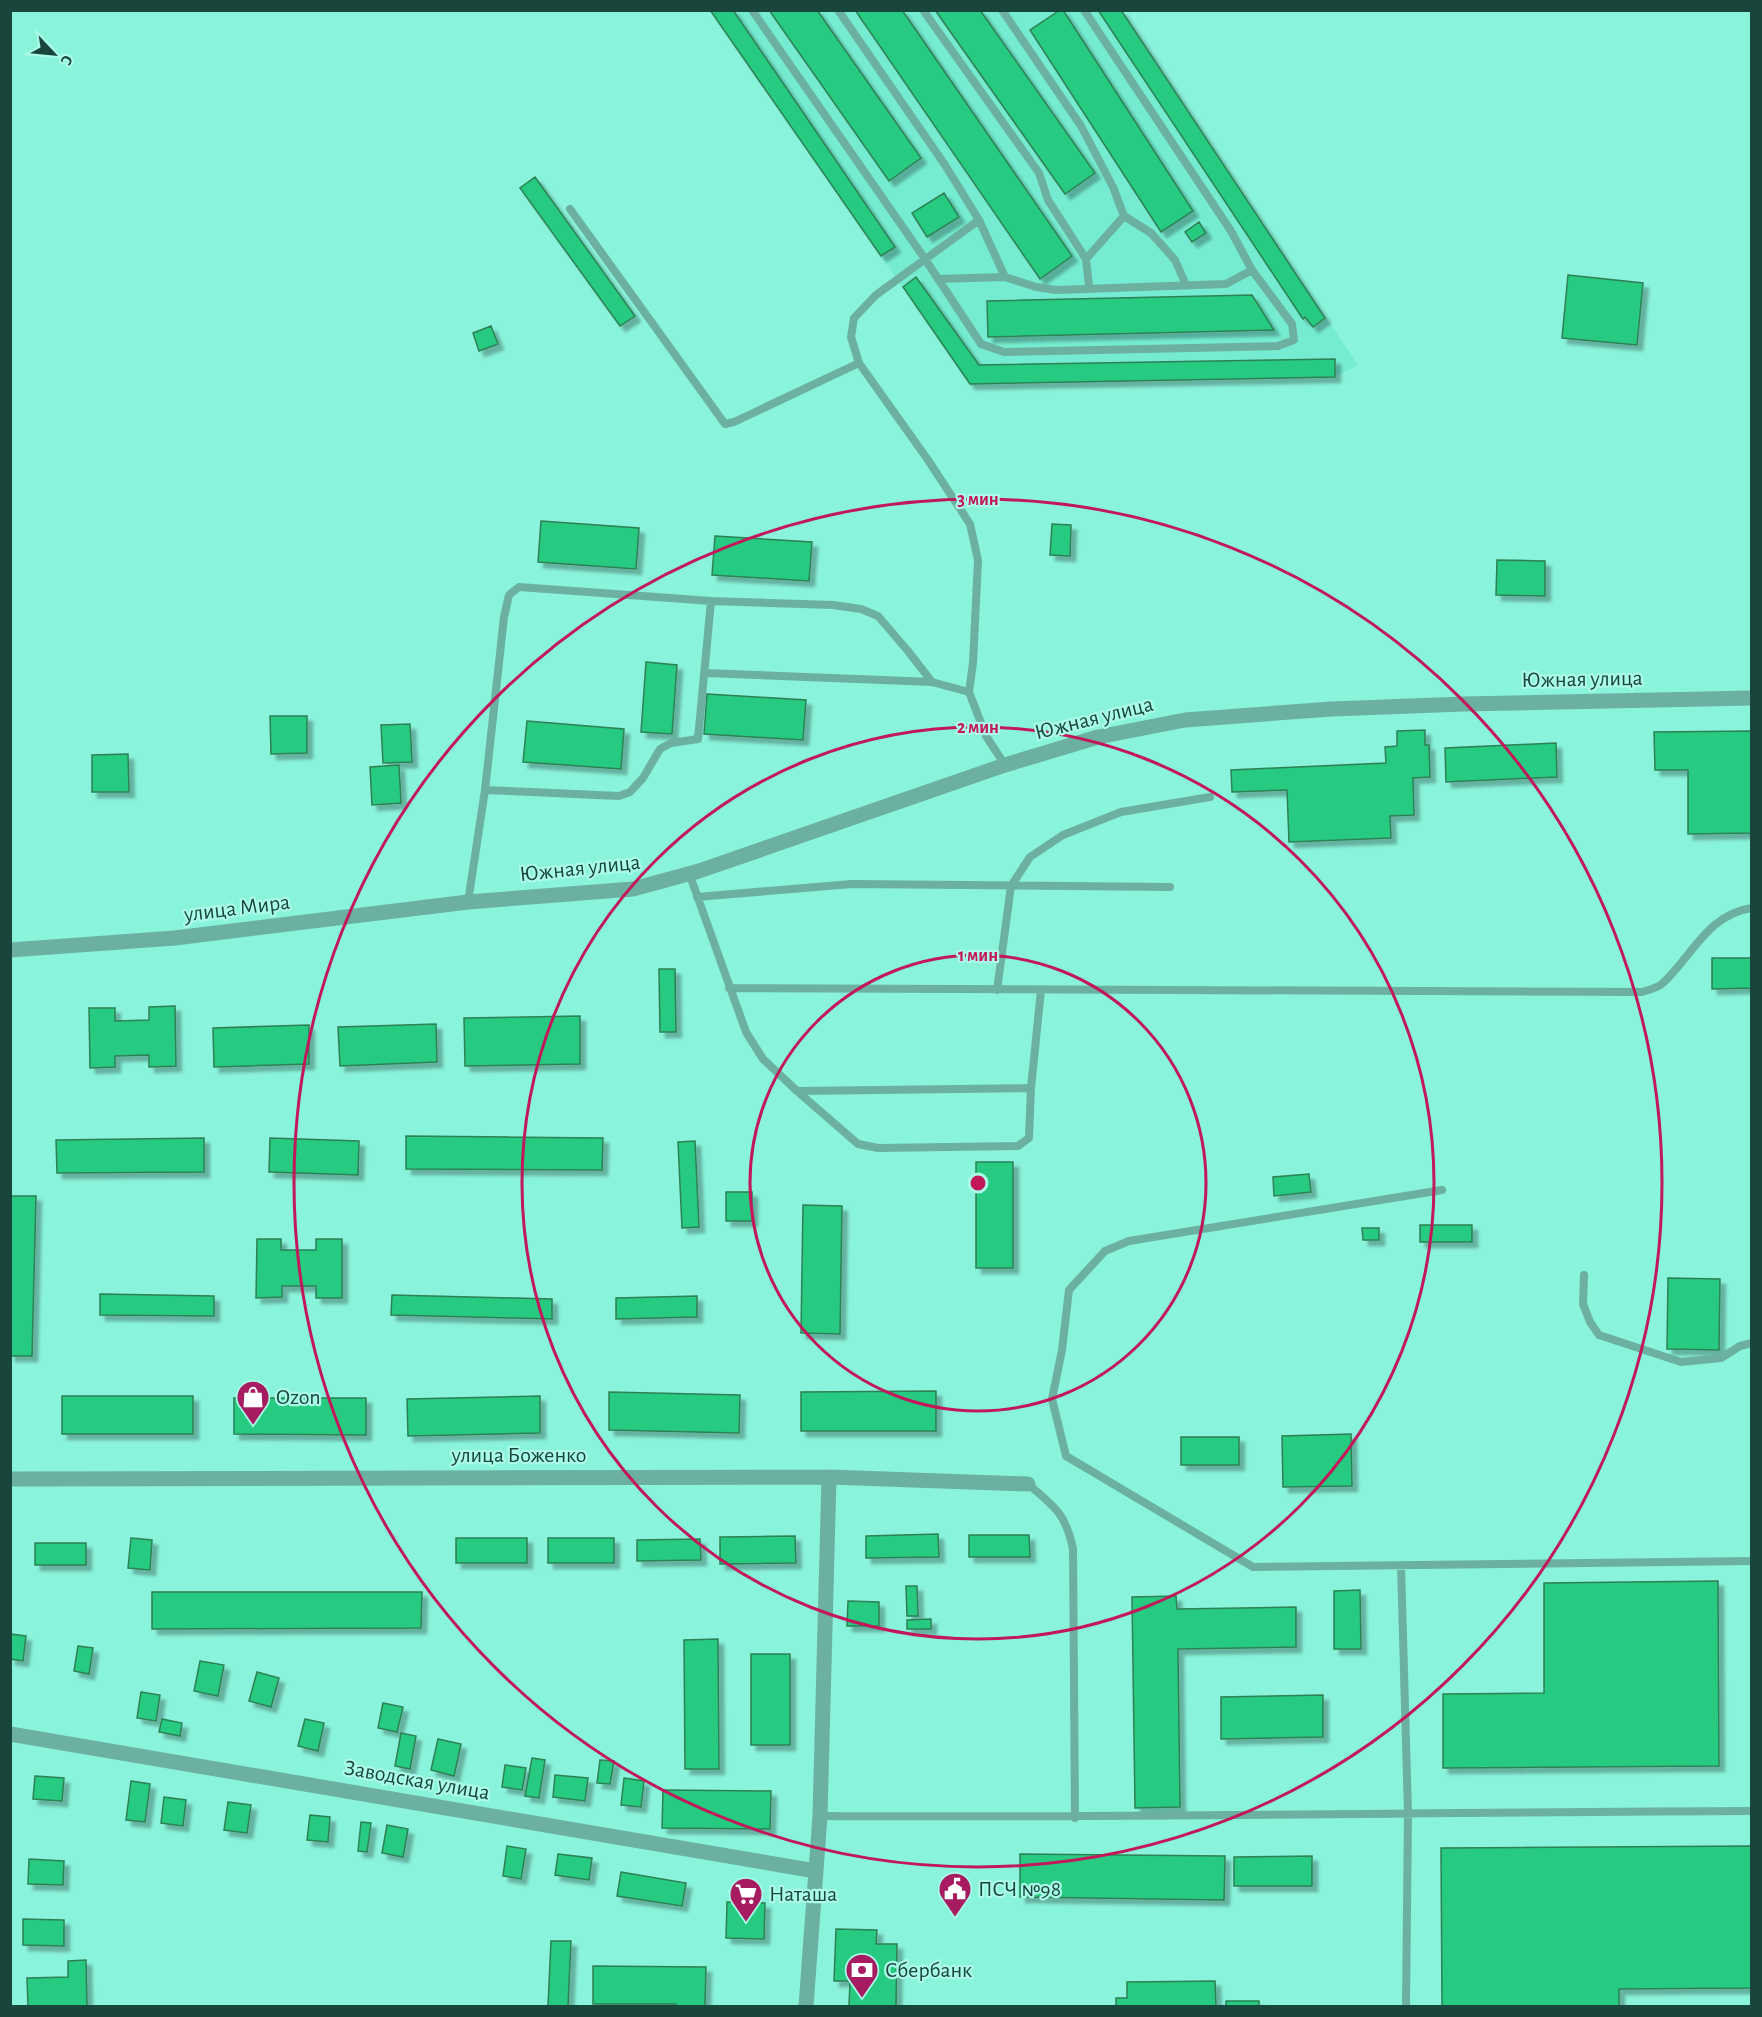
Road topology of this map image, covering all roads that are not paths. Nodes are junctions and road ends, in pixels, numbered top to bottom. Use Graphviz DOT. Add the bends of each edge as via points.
graph roads {
  1 [pos="752,10"];
  2 [pos="838,10"];
  3 [pos="923,10"];
  4 [pos="1002,10"];
  5 [pos="1084,10"];
  6 [pos="570,209"];
  7 [pos="1124,216"];
  8 [pos="979,220"];
  9 [pos="925,259"];
  10 [pos="1086,259"];
  11 [pos="1252,270"];
  12 [pos="1005,277"];
  13 [pos="938,279"];
  14 [pos="1186,285"];
  15 [pos="1089,287"];
  16 [pos="859,363"];
  17 [pos="711,601"];
  18 [pos="705,673"];
  19 [pos="932,682"];
  20 [pos="969,692"];
  21 [pos="1752,698"];
  22 [pos="1005,765"];
  23 [pos="485,790"];
  24 [pos="1210,797"];
  25 [pos="689,873"];
  26 [pos="1011,886"];
  27 [pos="1170,887"];
  28 [pos="697,897"];
  29 [pos="468,902"];
  30 [pos="1752,908"];
  31 [pos="10,950"];
  32 [pos="729,988"];
  33 [pos="997,990"];
  34 [pos="1041,990"];
  35 [pos="1031,1088"];
  36 [pos="797,1091"];
  37 [pos="1442,1190"];
  38 [pos="1584,1275"];
  39 [pos="1752,1344"];
  40 [pos="829,1477"];
  41 [pos="10,1479"];
  42 [pos="1028,1484"];
  43 [pos="1752,1561"];
  44 [pos="1401,1566"];
  45 [pos="10,1734"];
  46 [pos="1408,1812"];
  47 [pos="1752,1812"];
  48 [pos="820,1816"];
  49 [pos="1075,1818"];
  50 [pos="816,1870"];
  51 [pos="806,2007"];
  52 [pos="1406,2007"];
  1 -- 9 [label="lane"];
  2 -- 8 [label="lane"];
  3 -- 10 [label="lane" via="1039,173 1048,200"];
  4 -- 7 [label="lane" via="1081,126"];
  5 -- 11 [label="lane" via="1231,231"];
  6 -- 16 [label="lane" via="725,424"];
  7 -- 10 [label="lane"];
  7 -- 14 [label="lane" via="1151,233 1175,260"];
  8 -- 9 [label="lane"];
  8 -- 12 [label="lane"];
  9 -- 13 [label="lane"];
  9 -- 16 [label="lane" via="876,295 854,318 851,337"];
  10 -- 15 [label="lane"];
  11 -- 13 [label="lane" via="1292,324 1294,340 1278,346 1004,352 981,344"];
  11 -- 14 [label="lane" via="1226,284"];
  12 -- 13 [label="lane"];
  12 -- 15 [label="lane" via="1056,290"];
  14 -- 15 [label="lane"];
  16 -- 20 [label="lane" via="970,524 978,560"];
  17 -- 18 [label="lane"];
  17 -- 19 [label="lane" via="861,609 878,616"];
  17 -- 23 [label="lane" via="519,587 509,595"];
  18 -- 19 [label="lane"];
  18 -- 23 [label="lane" via="698,739 671,743 660,749 630,792 619,796"];
  19 -- 20 [label="lane"];
  20 -- 22 [label="lane" via="986,736"];
  21 -- 22 [label="street, Южная улица" via="1331,709 1185,720 1098,737"];
  22 -- 25 [label="street, Южная улица"];
  23 -- 29 [label="lane"];
  24 -- 26 [label="lane" via="1121,812 1062,835 1030,857"];
  25 -- 28 [label="lane"];
  25 -- 29 [label="street, Южная улица" via="633,889"];
  26 -- 27 [label="lane"];
  26 -- 28 [label="lane" via="852,884"];
  26 -- 33 [label="lane"];
  28 -- 32 [label="lane"];
  29 -- 31 [label="street, улица Мира" via="175,938"];
  30 -- 34 [label="lane" via="1738,910 1710,927 1661,984 1641,992"];
  32 -- 33 [label="lane"];
  32 -- 36 [label="lane" via="746,1032 763,1059"];
  33 -- 34 [label="lane"];
  34 -- 35 [label="lane"];
  35 -- 36 [label="lane"];
  35 -- 36 [label="lane" via="1029,1138 1018,1146 878,1148 858,1144"];
  37 -- 44 [label="lane" via="1129,1241 1105,1251 1069,1290 1052,1399 1066,1456 1253,1567"];
  38 -- 39 [label="lane" via="1583,1304 1599,1335 1682,1362 1721,1358 1740,1346"];
  40 -- 41 [label="street, улица Боженко"];
  40 -- 42 [label="street, улица Боженко"];
  40 -- 48 [label="street"];
  42 -- 49 [label="lane" via="1057,1509 1069,1528 1073,1549"];
  43 -- 44 [label="lane"];
  44 -- 46 [label="lane"];
  45 -- 50 [label="street, Заводская улица"];
  46 -- 47 [label="lane"];
  46 -- 49 [label="lane"];
  46 -- 52 [label="lane"];
  48 -- 49 [label="lane"];
  48 -- 50 [label="street"];
  50 -- 51 [label="street"];
}
